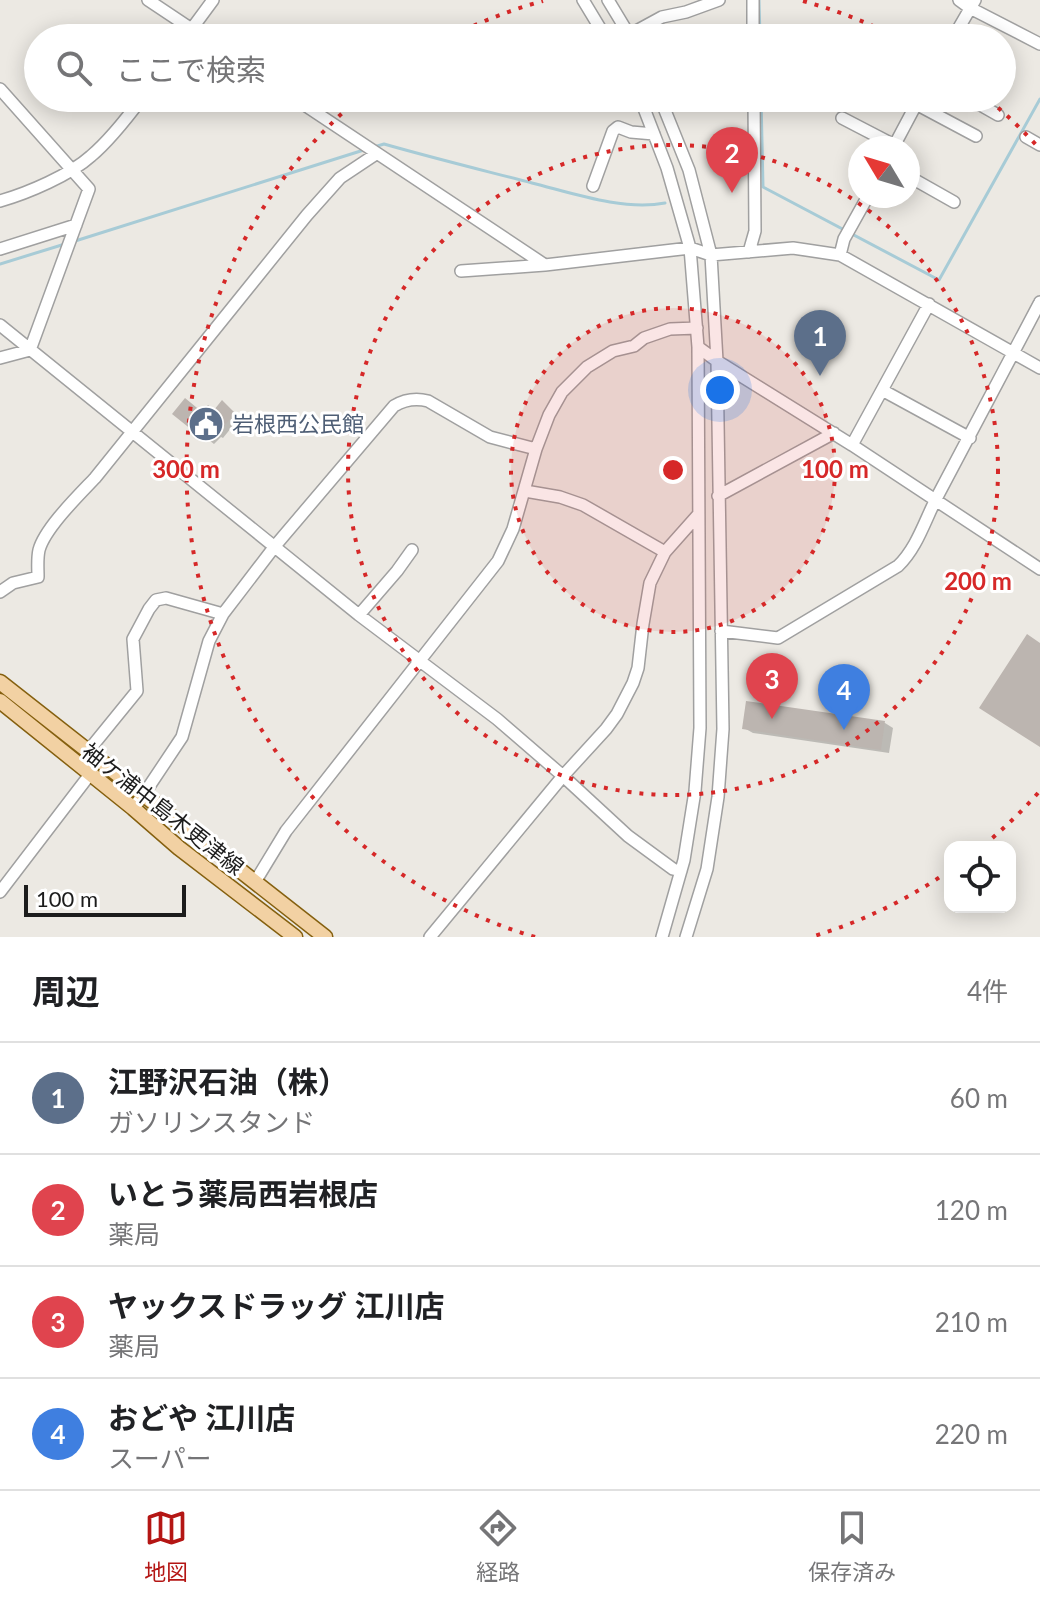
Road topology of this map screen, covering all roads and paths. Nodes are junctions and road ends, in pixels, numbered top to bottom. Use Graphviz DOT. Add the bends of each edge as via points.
graph roads {
  1 [pos="148,0"];
  2 [pos="213,0"];
  3 [pos="583,0"];
  4 [pos="608,0"];
  5 [pos="719,0"];
  6 [pos="753,0"];
  7 [pos="959,0"];
  8 [pos="972,4"];
  9 [pos="176,24"];
  10 [pos="195,24"];
  11 [pos="598,24"];
  12 [pos="623,24"];
  13 [pos="650,24"];
  14 [pos="753,24"];
  15 [pos="961,24"];
  16 [pos="1006,24"];
  17 [pos="1016,30"];
  18 [pos="1040,44"];
  19 [pos="0,89"];
  20 [pos="132,112"];
  21 [pos="315,112"];
  22 [pos="645,112"];
  23 [pos="666,112"];
  24 [pos="754,112"];
  25 [pos="912,112"];
  26 [pos="936,112"];
  27 [pos="993,112"];
  28 [pos="998,115"];
  29 [pos="842,118"];
  30 [pos="654,134"];
  31 [pos="874,136"];
  32 [pos="900,136"];
  33 [pos="976,136"];
  34 [pos="1026,137"];
  35 [pos="1040,145"];
  36 [pos="376,154"];
  37 [pos="71,170"];
  38 [pos="920,183"];
  39 [pos="593,186"];
  40 [pos="0,201"];
  41 [pos="954,202"];
  42 [pos="862,208"];
  43 [pos="76,225"];
  44 [pos="690,248"];
  45 [pos="0,249"];
  46 [pos="749,252"];
  47 [pos="711,255"];
  48 [pos="840,255"];
  49 [pos="545,265"];
  50 [pos="461,271"];
  51 [pos="1040,302"];
  52 [pos="929,304"];
  53 [pos="0,325"];
  54 [pos="697,328"];
  55 [pos="698,347"];
  56 [pos="30,350"];
  57 [pos="1013,354"];
  58 [pos="0,358"];
  59 [pos="717,361"];
  60 [pos="1040,368"];
  61 [pos="882,390"];
  62 [pos="132,432"];
  63 [pos="834,433"];
  64 [pos="970,438"];
  65 [pos="852,445"];
  66 [pos="536,449"];
  67 [pos="525,491"];
  68 [pos="718,496"];
  69 [pos="936,500"];
  70 [pos="697,516"];
  71 [pos="275,546"];
  72 [pos="412,550"];
  73 [pos="665,552"];
  74 [pos="1040,569"];
  75 [pos="0,592"];
  76 [pos="223,614"];
  77 [pos="359,615"];
  78 [pos="721,631"];
  79 [pos="420,661"];
  80 [pos="0,682"];
  81 [pos="0,701"];
  82 [pos="89,750"];
  83 [pos="91,773"];
  84 [pos="563,776"];
  85 [pos="144,794"];
  86 [pos="133,808"];
  87 [pos="681,871"];
  88 [pos="255,882"];
  89 [pos="0,892"];
  90 [pos="295,937"];
  91 [pos="325,937"];
  92 [pos="430,937"];
  93 [pos="662,937"];
  94 [pos="686,937"];
  1 -- 9 [label="street"];
  2 -- 10 [label="street"];
  3 -- 11 [label="street"];
  4 -- 12 [label="street"];
  5 -- 13 [label="street"];
  6 -- 14 [label="street"];
  7 -- 8 [label="street"];
  8 -- 15 [label="street"];
  8 -- 16 [label="street"];
  17 -- 18 [label="street"];
  19 -- 37 [label="street"];
  20 -- 37 [label="street"];
  21 -- 36 [label="street"];
  22 -- 30 [label="street"];
  23 -- 47 [label="street" via="689,170"];
  24 -- 46 [label="street" via="755,231"];
  25 -- 32 [label="street"];
  26 -- 33 [label="street"];
  27 -- 28 [label="street"];
  29 -- 31 [label="street"];
  30 -- 39 [label="street" via="618,127 613,131"];
  30 -- 44 [label="street"];
  34 -- 35 [label="street"];
  36 -- 49 [label="street"];
  36 -- 62 [label="street" via="340,178 307,215"];
  37 -- 40 [label="street"];
  37 -- 43 [label="street" via="89,189"];
  38 -- 41 [label="street"];
  42 -- 48 [label="street"];
  43 -- 45 [label="street"];
  43 -- 56 [label="street"];
  44 -- 47 [label="street"];
  44 -- 49 [label="street"];
  44 -- 54 [label="street"];
  46 -- 47 [label="street"];
  46 -- 48 [label="street" via="793,248"];
  47 -- 59 [label="street"];
  48 -- 52 [label="street"];
  49 -- 50 [label="street"];
  51 -- 57 [label="street"];
  52 -- 57 [label="street"];
  52 -- 61 [label="street"];
  53 -- 56 [label="street"];
  54 -- 55 [label="street"];
  54 -- 66 [label="street" via="670,329 644,338 587,367 562,392"];
  55 -- 59 [label="street"];
  55 -- 70 [label="street"];
  56 -- 58 [label="street"];
  56 -- 62 [label="street"];
  57 -- 60 [label="street"];
  57 -- 64 [label="street"];
  59 -- 63 [label="street"];
  59 -- 68 [label="street"];
  61 -- 64 [label="street"];
  61 -- 65 [label="street"];
  62 -- 71 [label="street"];
  62 -- 75 [label="street" via="42,541 38,577"];
  63 -- 65 [label="street"];
  63 -- 68 [label="street"];
  64 -- 69 [label="street"];
  65 -- 69 [label="street"];
  66 -- 67 [label="street"];
  66 -- 71 [label="street" via="490,437 428,401 402,401 385,414"];
  67 -- 73 [label="street" via="583,505"];
  67 -- 79 [label="street" via="498,561"];
  68 -- 78 [label="street"];
  69 -- 74 [label="street"];
  69 -- 78 [label="street" via="904,560 873,581 778,638"];
  70 -- 73 [label="street"];
  70 -- 87 [label="street" via="700,728"];
  71 -- 76 [label="street"];
  71 -- 77 [label="street"];
  72 -- 77 [label="street"];
  73 -- 84 [label="street" via="650,583 633,683 606,729"];
  76 -- 82 [label="street" via="166,598 156,600 133,639 137,691"];
  76 -- 85 [label="street" via="209,641 182,737"];
  77 -- 79 [label="street"];
  78 -- 94 [label="street" via="718,797 707,869"];
  79 -- 84 [label="street"];
  79 -- 88 [label="street" via="286,831"];
  80 -- 82 [label="main road, 袖ケ浦中島木更津線"];
  81 -- 83 [label="main road"];
  82 -- 85 [label="main road, 袖ケ浦中島木更津線"];
  83 -- 86 [label="main road"];
  83 -- 89 [label="street"];
  84 -- 87 [label="street" via="628,836"];
  84 -- 92 [label="street"];
  85 -- 86 [label="street"];
  85 -- 88 [label="main road, 袖ケ浦中島木更津線"];
  86 -- 90 [label="main road"];
  87 -- 93 [label="street"];
  88 -- 91 [label="main road, 袖ケ浦中島木更津線"];
}
